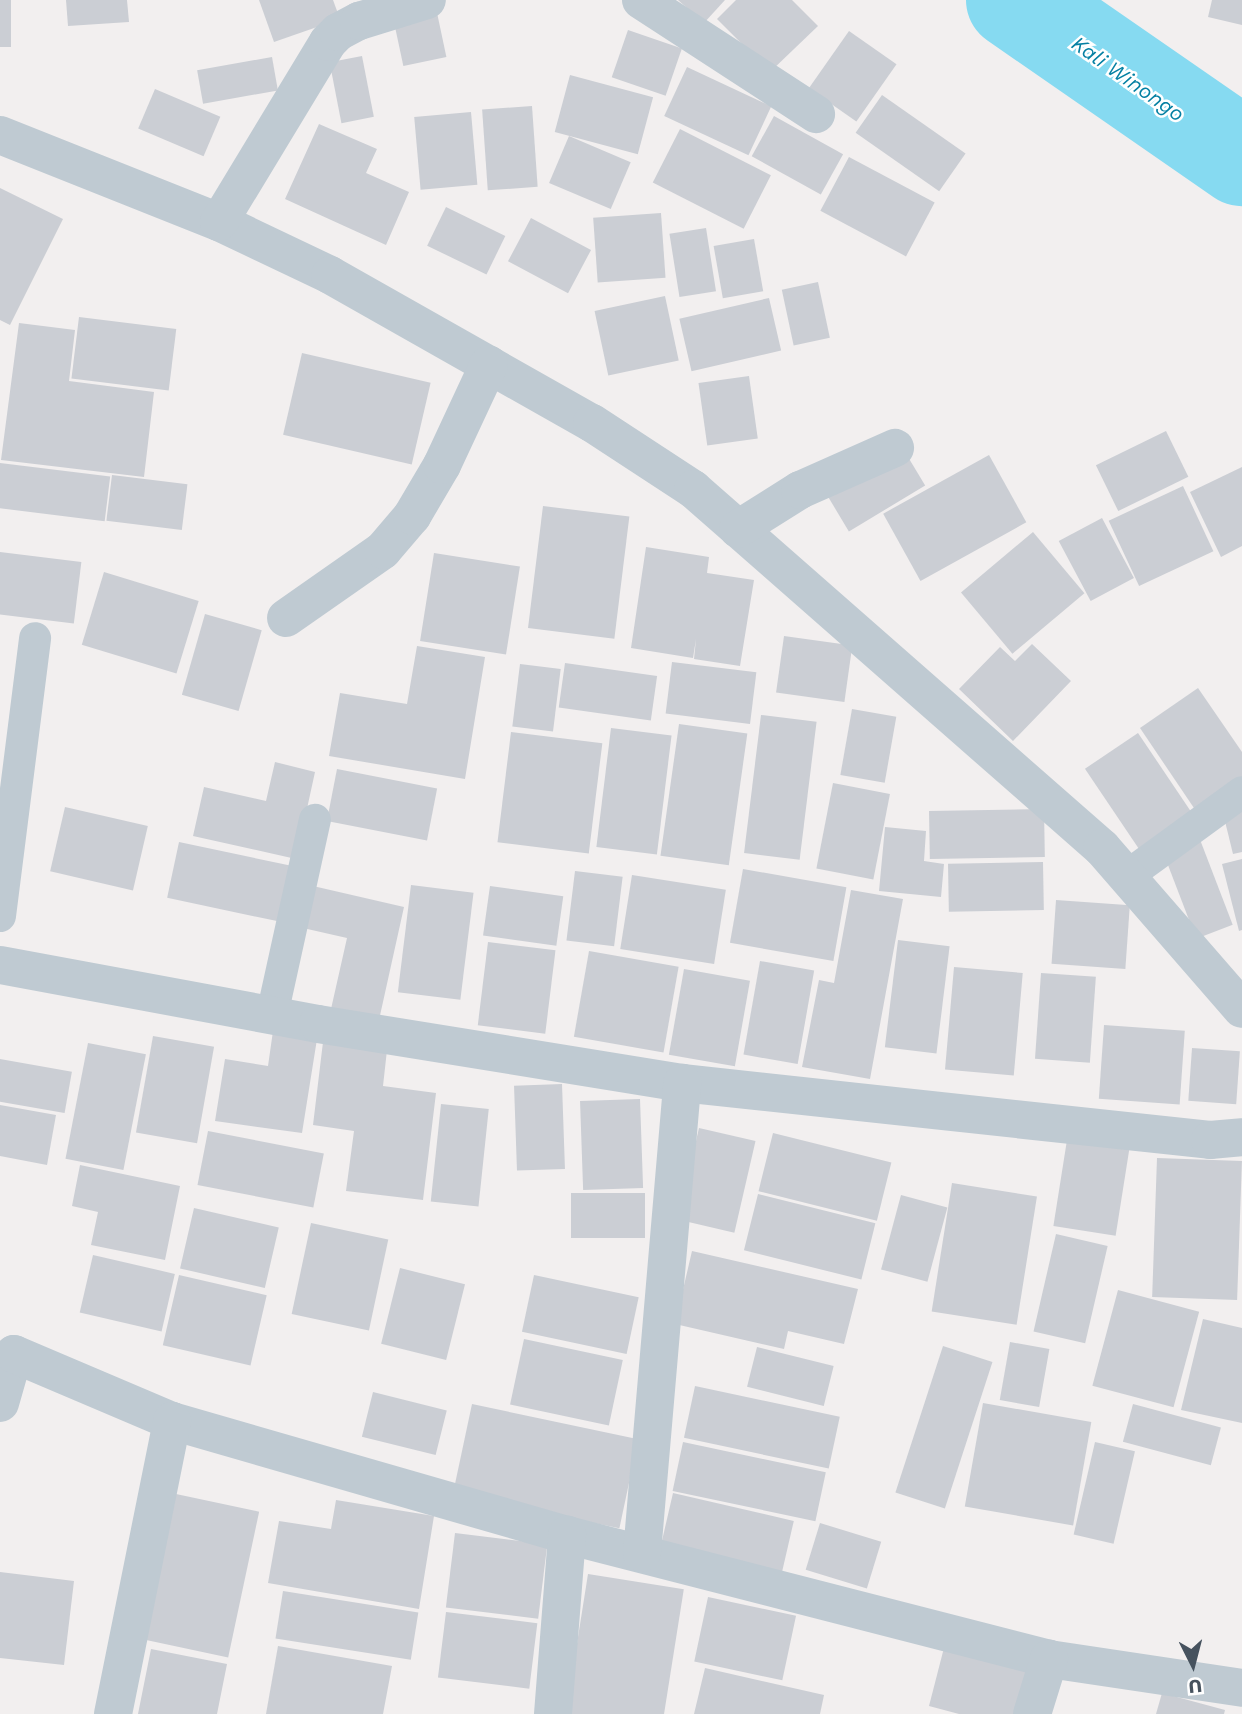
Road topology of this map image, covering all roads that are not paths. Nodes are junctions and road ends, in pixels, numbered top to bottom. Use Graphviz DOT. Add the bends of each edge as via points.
graph roads {
  1 [pos="427,0"];
  2 [pos="641,0"];
  3 [pos="816,114"];
  4 [pos="0,135"];
  5 [pos="219,222"];
  6 [pos="489,365"];
  7 [pos="895,448"];
  8 [pos="738,530"];
  9 [pos="286,618"];
  10 [pos="35,638"];
  11 [pos="1242,792"];
  12 [pos="315,820"];
  13 [pos="1127,876"];
  14 [pos="0,916"];
  15 [pos="0,965"];
  16 [pos="1242,1009"];
  17 [pos="272,1015"];
  18 [pos="682,1083"];
  19 [pos="1242,1137"];
  20 [pos="7,1352"];
  21 [pos="0,1403"];
  22 [pos="172,1422"];
  23 [pos="567,1535"];
  24 [pos="642,1553"];
  25 [pos="1049,1659"];
  26 [pos="1242,1688"];
  27 [pos="113,1714"];
  28 [pos="553,1714"];
  29 [pos="1031,1714"];
  1 -- 5 [label="street" via="359,21 328,42"];
  2 -- 3 [label="street"];
  4 -- 5 [label="street"];
  5 -- 6 [label="street" via="330,275"];
  6 -- 8 [label="street" via="693,489"];
  6 -- 9 [label="street" via="442,465 412,516 383,550"];
  7 -- 8 [label="street" via="800,490"];
  8 -- 13 [label="street" via="1072,821"];
  10 -- 14 [label="lane"];
  11 -- 13 [label="lane"];
  12 -- 17 [label="lane"];
  13 -- 16 [label="street"];
  15 -- 17 [label="street"];
  17 -- 18 [label="street"];
  18 -- 19 [label="street" via="1210,1140"];
  18 -- 24 [label="street"];
  20 -- 21 [label="street"];
  20 -- 22 [label="street"];
  22 -- 23 [label="street"];
  22 -- 27 [label="street"];
  23 -- 24 [label="street"];
  23 -- 28 [label="street"];
  24 -- 25 [label="street"];
  25 -- 26 [label="street"];
  25 -- 29 [label="street"];
}
